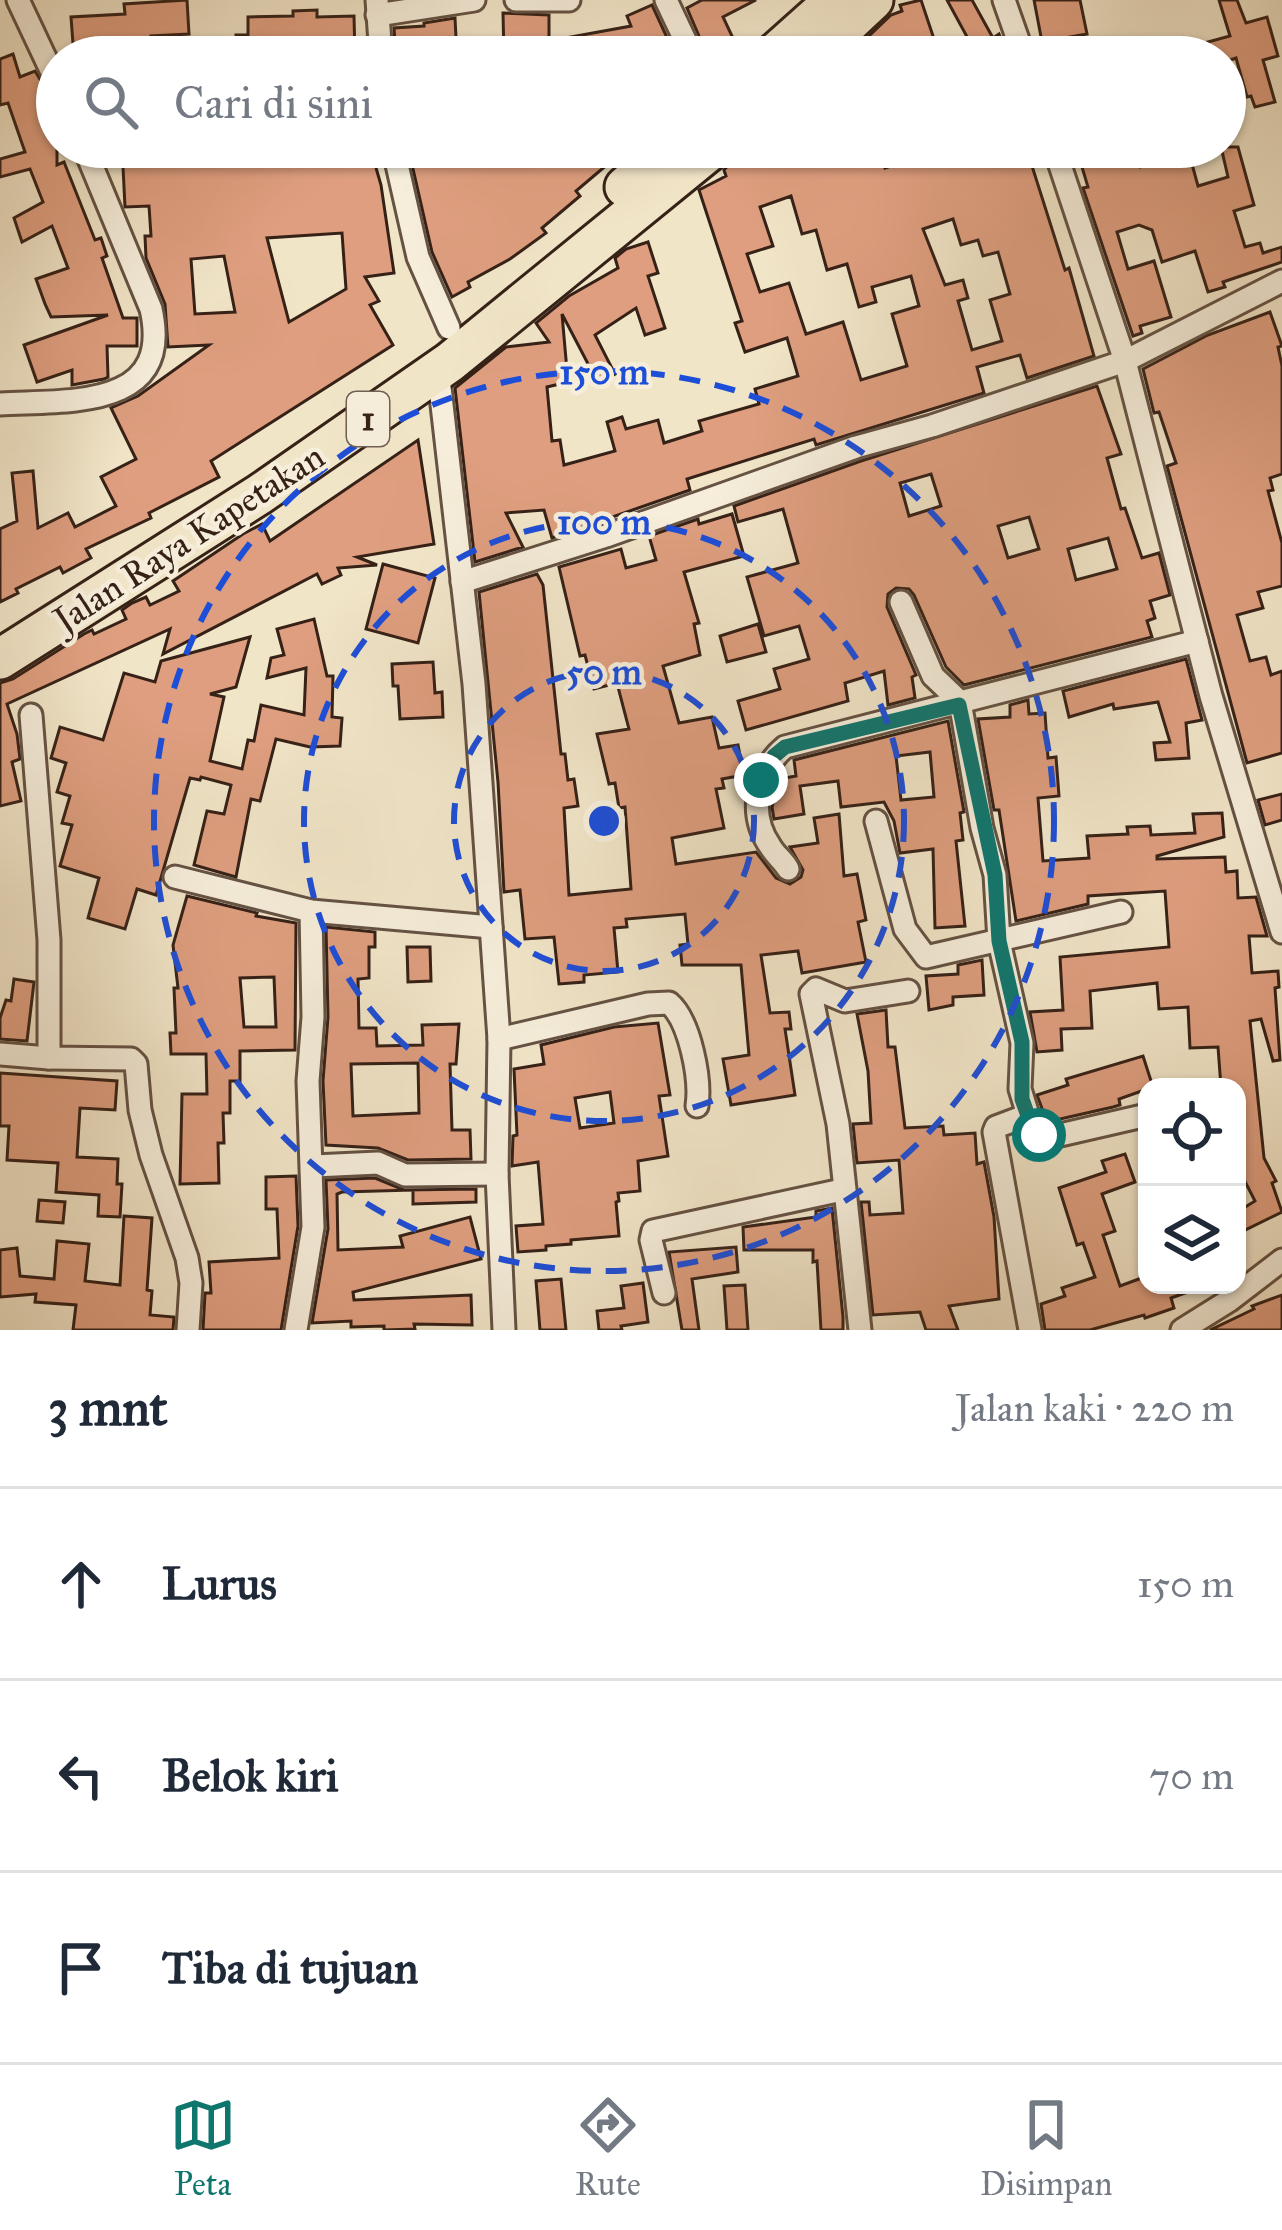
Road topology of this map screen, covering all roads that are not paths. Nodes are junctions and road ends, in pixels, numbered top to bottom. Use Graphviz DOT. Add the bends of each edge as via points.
graph roads {
  1 [pos="18,0"];
  2 [pos="474,0"];
  3 [pos="516,0"];
  4 [pos="569,0"];
  5 [pos="666,0"];
  6 [pos="835,0"];
  7 [pos="873,0"];
  8 [pos="1004,0"];
  9 [pos="377,8"];
  10 [pos="684,36"];
  11 [pos="795,36"];
  12 [pos="834,36"];
  13 [pos="1017,36"];
  14 [pos="36,38"];
  15 [pos="93,168"];
  16 [pos="397,168"];
  17 [pos="647,168"];
  18 [pos="688,168"];
  19 [pos="1061,168"];
  20 [pos="1282,280"];
  21 [pos="449,328"];
  22 [pos="1125,362"];
  23 [pos="438,370"];
  24 [pos="0,404"];
  25 [pos="462,582"];
  26 [pos="901,602"];
  27 [pos="0,630"];
  28 [pos="1197,641"];
  29 [pos="0,659"];
  30 [pos="959,705"];
  31 [pos="32,715"];
  32 [pos="876,821"];
  33 [pos="788,869"];
  34 [pos="176,877"];
  35 [pos="1277,900"];
  36 [pos="310,911"];
  37 [pos="1121,912"];
  38 [pos="490,927"];
  39 [pos="1282,932"];
  40 [pos="999,941"];
  41 [pos="908,992"];
  42 [pos="499,1039"];
  43 [pos="0,1054"];
  44 [pos="49,1058"];
  45 [pos="697,1106"];
  46 [pos="1028,1114"];
  47 [pos="1138,1116"];
  48 [pos="314,1166"];
  49 [pos="497,1174"];
  50 [pos="842,1190"];
  51 [pos="1282,1260"];
  52 [pos="664,1293"];
  53 [pos="188,1330"];
  54 [pos="296,1330"];
  55 [pos="504,1330"];
  56 [pos="860,1330"];
  57 [pos="1030,1330"];
  58 [pos="1181,1330"];
  1 -- 14 [label="street"];
  2 -- 9 [label="street"];
  3 -- 4 [label="street"];
  5 -- 10 [label="street"];
  6 -- 11 [label="highway"];
  7 -- 12 [label="highway"];
  8 -- 13 [label="street"];
  15 -- 24 [label="street" via="151,309 150,358 110,397"];
  16 -- 21 [label="street" via="418,257"];
  17 -- 21 [label="highway, Jalan Raya Kapetakan / 1"];
  18 -- 23 [label="highway, Jalan Raya Kapetakan / 1"];
  19 -- 22 [label="street"];
  20 -- 22 [label="street"];
  21 -- 27 [label="highway, Jalan Raya Kapetakan / 1" via="248,476"];
  22 -- 25 [label="street"];
  22 -- 28 [label="street"];
  23 -- 25 [label="street"];
  23 -- 29 [label="highway, Jalan Raya Kapetakan / 1"];
  25 -- 38 [label="street"];
  26 -- 30 [label="street" via="933,676"];
  28 -- 30 [label="street"];
  28 -- 35 [label="street"];
  30 -- 33 [label="street" via="774,756 756,809"];
  30 -- 40 [label="street" via="995,875"];
  31 -- 44 [label="street"];
  32 -- 40 [label="street" via="905,929 926,957"];
  34 -- 36 [label="street"];
  35 -- 39 [label="street"];
  36 -- 38 [label="street"];
  36 -- 48 [label="street"];
  37 -- 40 [label="street"];
  38 -- 42 [label="street"];
  40 -- 46 [label="street"];
  41 -- 50 [label="street" via="845,1000 811,994 838,1124"];
  42 -- 45 [label="street" via="669,1003 699,1076"];
  42 -- 49 [label="street"];
  43 -- 44 [label="street"];
  44 -- 53 [label="street" via="136,1064 151,1155 187,1258"];
  46 -- 47 [label="street" via="1034,1133 1047,1138"];
  46 -- 57 [label="street" via="994,1132"];
  48 -- 49 [label="street"];
  48 -- 54 [label="street" via="314,1227"];
  49 -- 55 [label="street"];
  50 -- 52 [label="street" via="652,1231"];
  50 -- 56 [label="street"];
  51 -- 58 [label="street"];
}
